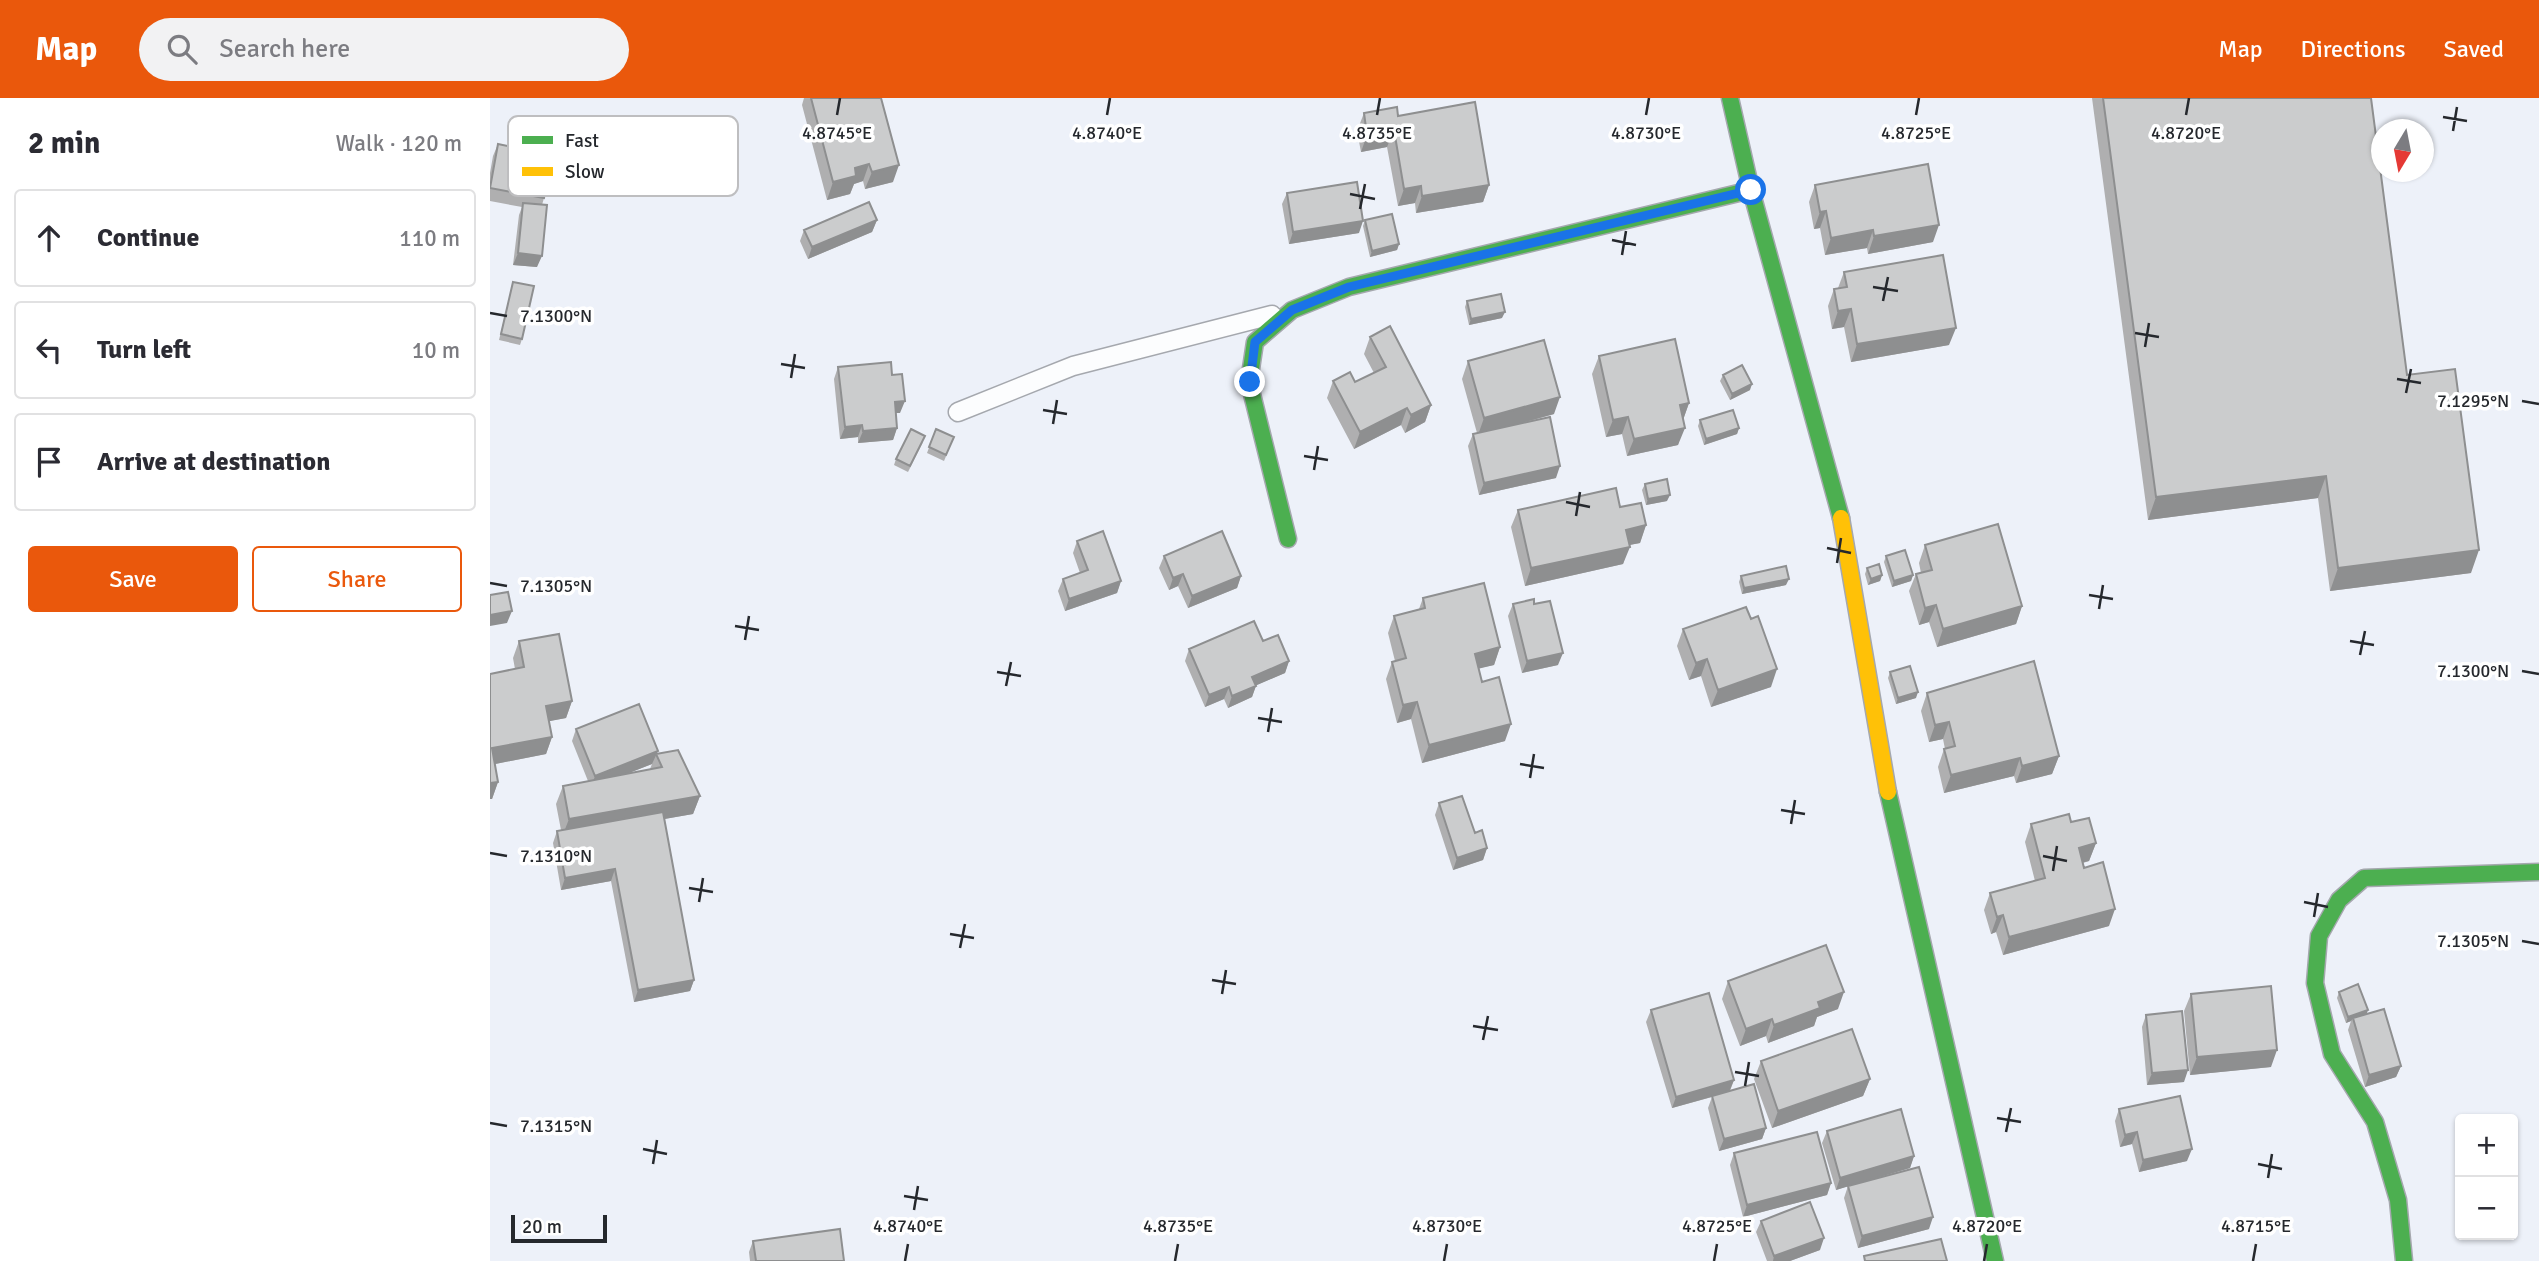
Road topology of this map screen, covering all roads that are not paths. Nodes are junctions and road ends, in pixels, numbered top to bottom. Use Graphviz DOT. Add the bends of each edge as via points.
graph roads {
  1 [pos="1730,98"];
  2 [pos="1751,190"];
  3 [pos="1292,310"];
  4 [pos="958,412"];
  5 [pos="1288,539"];
  6 [pos="2539,872"];
  7 [pos="1996,1261"];
  8 [pos="2404,1261"];
  1 -- 2 [label="street"];
  2 -- 3 [label="street" via="1349,287"];
  2 -- 7 [label="street" via="1845,533 1892,813"];
  3 -- 4 [label="lane" via="1073,366"];
  3 -- 5 [label="street" via="1255,342 1250,382"];
  6 -- 8 [label="street" via="2364,878 2339,900 2319,936 2315,983 2332,1054 2375,1122 2398,1200"];
}
